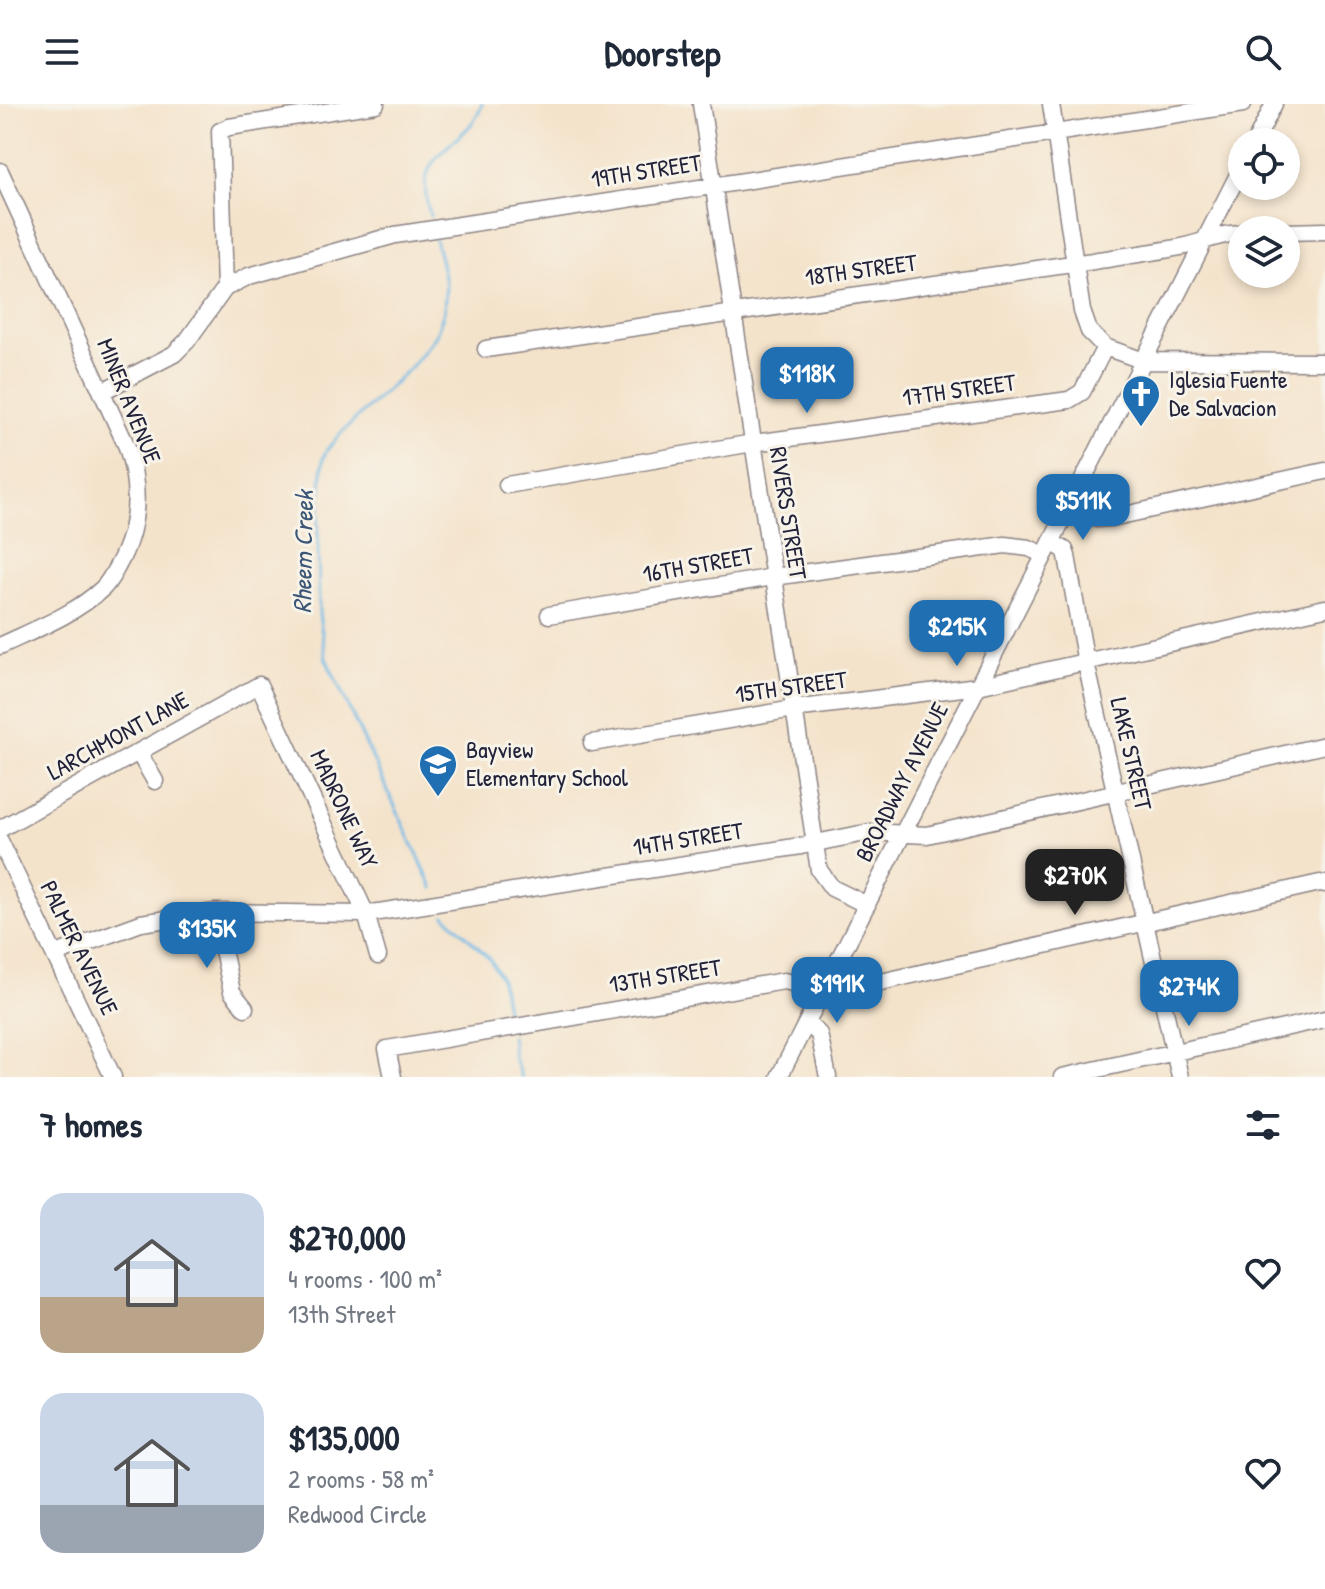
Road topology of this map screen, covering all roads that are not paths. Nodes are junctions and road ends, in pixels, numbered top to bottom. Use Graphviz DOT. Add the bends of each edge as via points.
graph roads {
  1 [pos="376,104"];
  2 [pos="701,104"];
  3 [pos="1051,104"];
  4 [pos="1243,104"];
  5 [pos="1274,104"];
  6 [pos="1262,128"];
  7 [pos="1055,132"];
  8 [pos="0,171"];
  9 [pos="713,184"];
  10 [pos="1228,194"];
  11 [pos="1325,231"];
  12 [pos="1300,232"];
  13 [pos="1228,233"];
  14 [pos="1203,242"];
  15 [pos="1074,263"];
  16 [pos="225,288"];
  17 [pos="733,312"];
  18 [pos="1105,347"];
  19 [pos="486,349"];
  20 [pos="1144,361"];
  21 [pos="1325,362"];
  22 [pos="103,391"];
  23 [pos="753,443"];
  24 [pos="1325,471"];
  25 [pos="507,485"];
  26 [pos="1069,507"];
  27 [pos="1048,548"];
  28 [pos="773,577"];
  29 [pos="1325,608"];
  30 [pos="549,615"];
  31 [pos="0,646"];
  32 [pos="1086,663"];
  33 [pos="259,685"];
  34 [pos="978,686"];
  35 [pos="794,709"];
  36 [pos="592,743"];
  37 [pos="1325,745"];
  38 [pos="139,753"];
  39 [pos="155,781"];
  40 [pos="1115,792"];
  41 [pos="0,829"];
  42 [pos="902,834"];
  43 [pos="0,841"];
  44 [pos="814,843"];
  45 [pos="1325,884"];
  46 [pos="867,905"];
  47 [pos="215,912"];
  48 [pos="366,914"];
  49 [pos="1145,922"];
  50 [pos="56,954"];
  51 [pos="378,956"];
  52 [pos="823,990"];
  53 [pos="245,1008"];
  54 [pos="1325,1019"];
  55 [pos="807,1022"];
  56 [pos="1174,1052"];
  57 [pos="113,1077"];
  58 [pos="393,1077"];
  59 [pos="779,1077"];
  60 [pos="828,1077"];
  61 [pos="1062,1077"];
  62 [pos="1180,1077"];
  1 -- 16 [label="street" via="220,131"];
  2 -- 9 [label="street, RIVERS STREET"];
  3 -- 7 [label="street"];
  4 -- 7 [label="street, 19TH STREET"];
  5 -- 6 [label="street"];
  7 -- 9 [label="street, 19TH STREET"];
  7 -- 15 [label="street"];
  8 -- 22 [label="street, MINER AVENUE"];
  9 -- 16 [label="street, 19TH STREET" via="395,235 249,276"];
  9 -- 17 [label="street, RIVERS STREET"];
  10 -- 14 [label="street, BROADWAY AVENUE"];
  11 -- 12 [label="street"];
  13 -- 14 [label="street, 18TH STREET"];
  14 -- 15 [label="street, 18TH STREET"];
  14 -- 20 [label="street, BROADWAY AVENUE"];
  15 -- 17 [label="street, 18TH STREET"];
  15 -- 18 [label="street" via="1089,331"];
  16 -- 22 [label="street" via="174,354"];
  17 -- 19 [label="street, 18TH STREET"];
  17 -- 23 [label="street, RIVERS STREET"];
  18 -- 20 [label="street"];
  18 -- 23 [label="street, 17TH STREET" via="1082,392 1069,400"];
  20 -- 21 [label="street"];
  20 -- 26 [label="street, BROADWAY AVENUE"];
  22 -- 31 [label="street, MINER AVENUE" via="134,470 135,520 123,557 106,585 67,615"];
  23 -- 25 [label="street, 17TH STREET"];
  23 -- 28 [label="street, RIVERS STREET"];
  24 -- 26 [label="street" via="1111,518 1097,519"];
  26 -- 27 [label="street, BROADWAY AVENUE"];
  27 -- 28 [label="street, 16TH STREET" via="1005,545"];
  27 -- 32 [label="street, LAKE STREET" via="1065,550"];
  27 -- 34 [label="street, BROADWAY AVENUE"];
  28 -- 30 [label="street, 16TH STREET"];
  28 -- 35 [label="street, RIVERS STREET"];
  29 -- 32 [label="street, 15TH STREET"];
  32 -- 34 [label="street, 15TH STREET"];
  32 -- 40 [label="street, LAKE STREET"];
  33 -- 38 [label="street, LARCHMONT LANE"];
  33 -- 48 [label="street, MADRONE WAY"];
  34 -- 35 [label="street, 15TH STREET"];
  34 -- 42 [label="street, BROADWAY AVENUE"];
  35 -- 36 [label="street, 15TH STREET"];
  35 -- 44 [label="street, RIVERS STREET"];
  37 -- 40 [label="street, 14TH STREET"];
  38 -- 39 [label="street"];
  38 -- 41 [label="street, LARCHMONT LANE"];
  40 -- 42 [label="street, 14TH STREET" via="927,835"];
  40 -- 49 [label="street, LAKE STREET"];
  42 -- 44 [label="street, 14TH STREET" via="870,832"];
  42 -- 46 [label="street, BROADWAY AVENUE"];
  43 -- 50 [label="street, PALMER AVENUE"];
  44 -- 46 [label="street, RIVERS STREET" via="819,870 832,888"];
  44 -- 48 [label="street, 14TH STREET"];
  45 -- 49 [label="street, 13TH STREET"];
  46 -- 52 [label="street, BROADWAY AVENUE"];
  47 -- 48 [label="street, 14TH STREET"];
  47 -- 50 [label="street, 14TH STREET" via="141,923"];
  47 -- 53 [label="street" via="232,992"];
  48 -- 51 [label="street, MADRONE WAY"];
  49 -- 52 [label="street, 13TH STREET" via="850,989"];
  49 -- 56 [label="street, LAKE STREET"];
  50 -- 57 [label="street, PALMER AVENUE"];
  52 -- 55 [label="street, BROADWAY AVENUE"];
  52 -- 58 [label="street, 13TH STREET" via="784,981 387,1049"];
  54 -- 56 [label="street"];
  55 -- 59 [label="street, BROADWAY AVENUE"];
  55 -- 60 [label="street" via="819,1034"];
  56 -- 61 [label="street"];
  56 -- 62 [label="street, LAKE STREET"];
}
